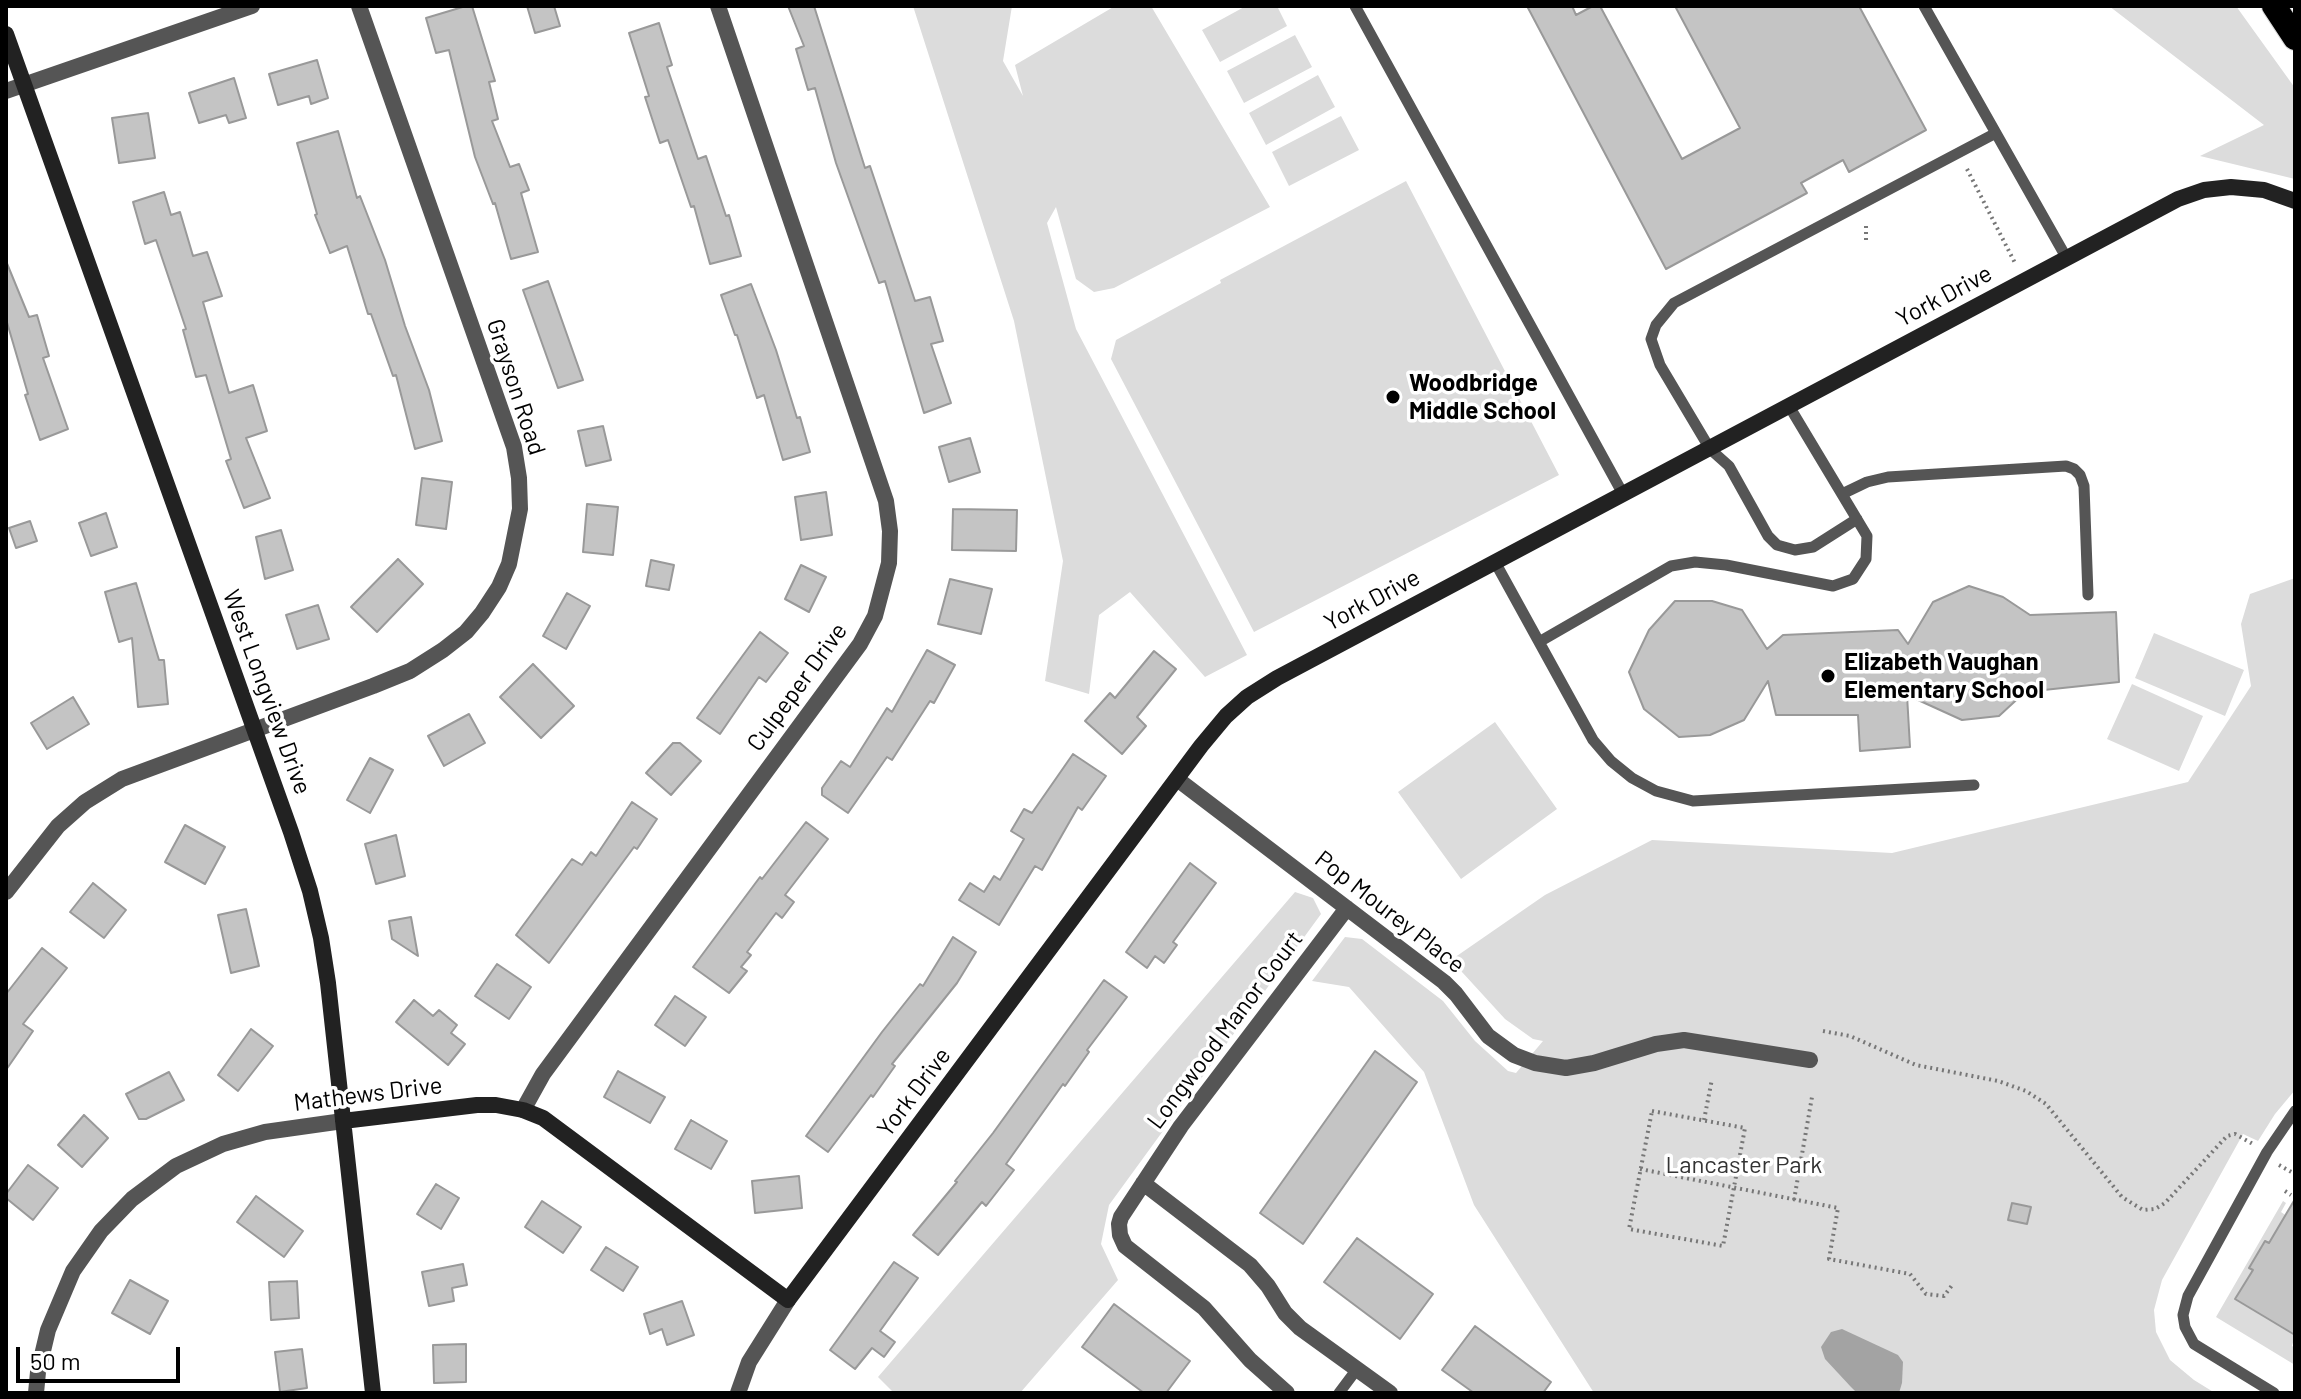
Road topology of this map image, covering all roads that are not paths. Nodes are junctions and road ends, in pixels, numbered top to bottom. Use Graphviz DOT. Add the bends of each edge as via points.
graph roads {
  1 [pos="252,6"];
  2 [pos="359,6"];
  3 [pos="718,6"];
  4 [pos="1355,6"];
  5 [pos="1924,6"];
  6 [pos="2274,6"];
  7 [pos="6,34"];
  8 [pos="2295,38"];
  9 [pos="24,85"];
  10 [pos="6,91"];
  11 [pos="1996,133"];
  12 [pos="2295,201"];
  13 [pos="2066,257"];
  14 [pos="1789,406"];
  15 [pos="1710,449"];
  16 [pos="1623,494"];
  17 [pos="1842,494"];
  18 [pos="1857,519"];
  19 [pos="1495,562"];
  20 [pos="2088,595"];
  21 [pos="1539,642"];
  22 [pos="255,731"];
  23 [pos="1177,779"];
  24 [pos="1974,785"];
  25 [pos="6,892"];
  26 [pos="1347,908"];
  27 [pos="1810,1060"];
  28 [pos="523,1110"];
  29 [pos="2295,1111"];
  30 [pos="343,1121"];
  31 [pos="1143,1183"];
  32 [pos="788,1300"];
  33 [pos="1357,1369"];
  34 [pos="36,1393"];
  35 [pos="373,1393"];
  36 [pos="738,1393"];
  37 [pos="1287,1393"];
  38 [pos="1339,1393"];
  39 [pos="1390,1393"];
  40 [pos="2274,1393"];
  1 -- 9 [label="street"];
  2 -- 22 [label="street, Grayson Road" via="514,447 517,534 490,600 466,632 443,650 410,671"];
  3 -- 28 [label="street, Culpeper Drive" via="886,501 889,563 875,616 860,644 543,1074"];
  4 -- 16 [label="lane"];
  5 -- 11 [label="lane"];
  6 -- 8 [label="highway"];
  7 -- 9 [label="street, West Longview Drive"];
  9 -- 10 [label="street"];
  9 -- 22 [label="street, West Longview Drive"];
  11 -- 13 [label="lane"];
  11 -- 15 [label="lane" via="1664,312 1651,339 1654,352"];
  12 -- 13 [label="street, York Drive" via="2264,190 2204,190"];
  13 -- 14 [label="street, York Drive"];
  14 -- 15 [label="street, York Drive"];
  14 -- 17 [label="lane"];
  15 -- 16 [label="street, York Drive"];
  15 -- 18 [label="lane" via="1729,466 1777,545 1813,547"];
  16 -- 19 [label="street, York Drive"];
  17 -- 18 [label="lane"];
  17 -- 20 [label="lane" via="1888,477 2074,469 2084,486"];
  18 -- 21 [label="lane" via="1867,536 1866,559 1853,579 1833,586 1726,565 1671,566"];
  19 -- 21 [label="lane"];
  19 -- 23 [label="street, York Drive" via="1247,697"];
  21 -- 24 [label="lane" via="1593,740 1621,770 1656,791 1693,801"];
  22 -- 25 [label="street, Grayson Road" via="122,779 85,802 58,826"];
  22 -- 30 [label="street, West Longview Drive" via="321,938"];
  23 -- 26 [label="street, Pop Mourey Place"];
  23 -- 32 [label="street, York Drive"];
  26 -- 27 [label="street, Pop Mourey Place" via="1451,988 1496,1044 1535,1063 1578,1066 1684,1040"];
  26 -- 31 [label="street, Longwood Manor Court"];
  28 -- 30 [label="street, Mathews Drive" via="477,1105"];
  28 -- 32 [label="street, Mathews Drive" via="543,1118"];
  29 -- 40 [label="lane" via="2267,1152 2188,1296 2183,1315 2194,1344"];
  30 -- 34 [label="street, Mathews Drive" via="265,1132 215,1147 176,1166 132,1199 73,1271 45,1340"];
  30 -- 35 [label="street, West Longview Drive"];
  31 -- 33 [label="street" via="1250,1265 1300,1328"];
  31 -- 37 [label="street, Longwood Manor Court" via="1121,1217 1125,1246 1204,1308"];
  32 -- 36 [label="street, York Drive" via="749,1362"];
  33 -- 38 [label="lane"];
  33 -- 39 [label="street"];
}
